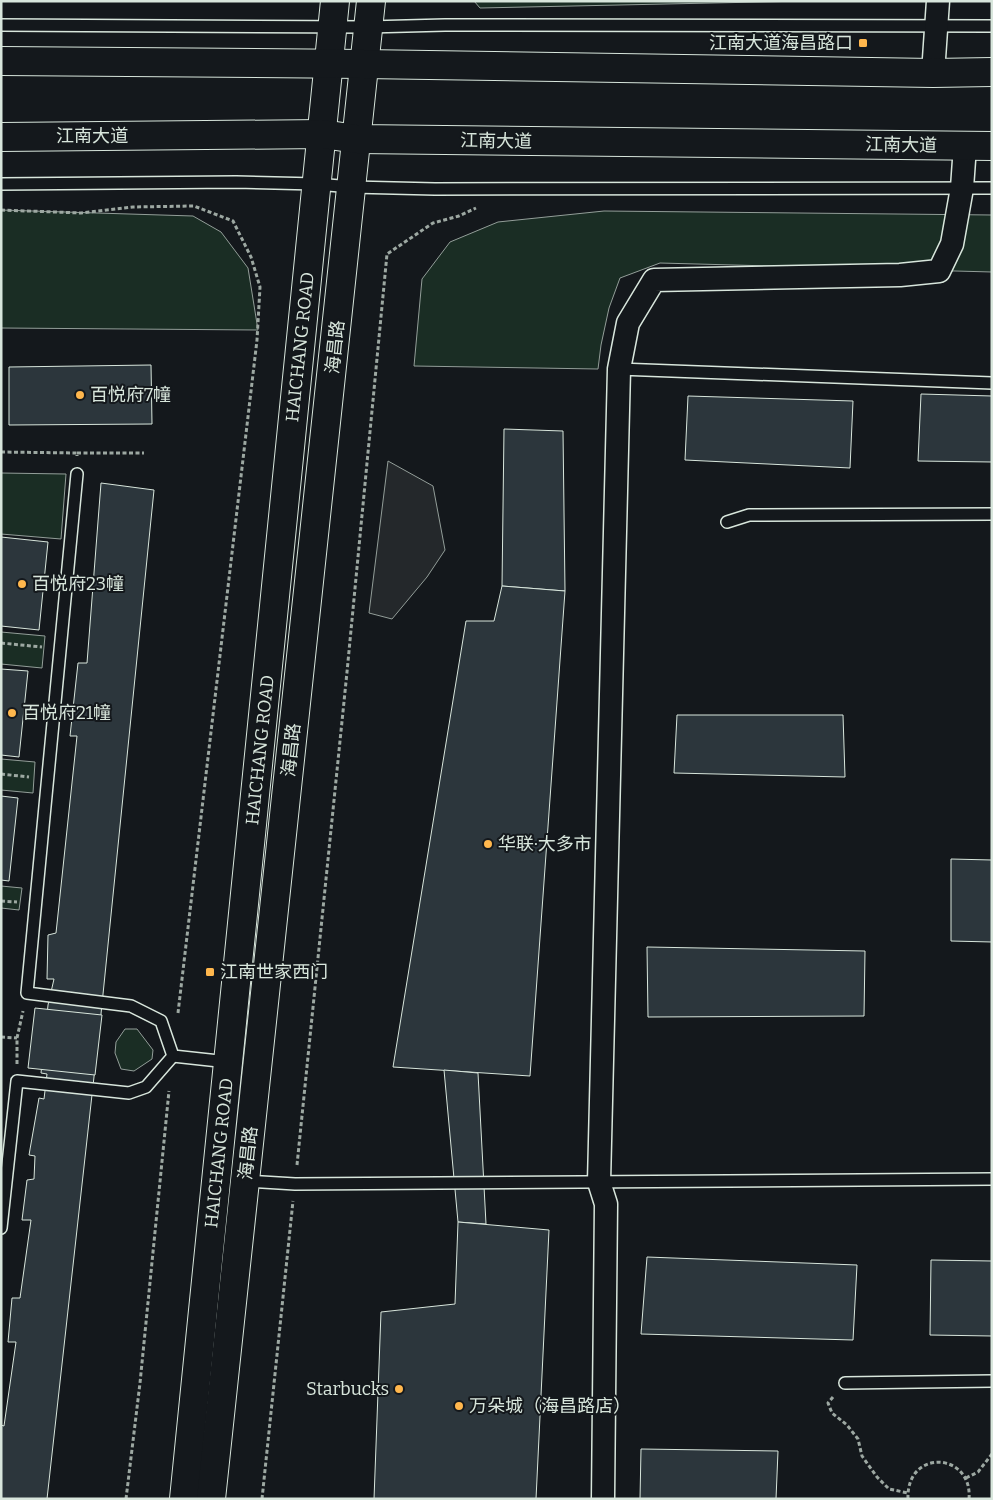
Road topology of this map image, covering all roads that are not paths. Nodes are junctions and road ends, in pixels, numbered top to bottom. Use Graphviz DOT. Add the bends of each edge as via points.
graph roads {
  1 [pos="938,1"];
  2 [pos="334,14"];
  3 [pos="369,14"];
  4 [pos="1,25"];
  5 [pos="936,26"];
  6 [pos="992,26"];
  7 [pos="1,62"];
  8 [pos="328,64"];
  9 [pos="364,64"];
  10 [pos="992,72"];
  11 [pos="933,73"];
  12 [pos="322,134"];
  13 [pos="1,136"];
  14 [pos="357,139"];
  15 [pos="965,146"];
  16 [pos="992,146"];
  17 [pos="1,184"];
  18 [pos="316,184"];
  19 [pos="352,187"];
  20 [pos="962,188"];
  21 [pos="992,188"];
  22 [pos="619,368"];
  23 [pos="992,383"];
  24 [pos="77,474"];
  25 [pos="992,514"];
  26 [pos="727,522"];
  27 [pos="173,1056"];
  28 [pos="228,1062"];
  29 [pos="992,1179"];
  30 [pos="231,1181"];
  31 [pos="598,1182"];
  32 [pos="1,1228"];
  33 [pos="992,1381"];
  34 [pos="845,1383"];
  35 [pos="184,1499"];
  36 [pos="211,1499"];
  37 [pos="603,1499"];
  1 -- 5 [label="street"];
  2 -- 3 [label="lane"];
  2 -- 4 [label="lane"];
  2 -- 8 [label="main road, HAICHANG ROAD"];
  3 -- 5 [label="lane" via="446,25"];
  3 -- 9 [label="main road, 海昌路"];
  5 -- 6 [label="lane"];
  5 -- 11 [label="street"];
  7 -- 8 [label="main road"];
  8 -- 9 [label="main road"];
  8 -- 12 [label="main road, HAICHANG ROAD"];
  9 -- 11 [label="main road"];
  9 -- 14 [label="main road, 海昌路"];
  10 -- 11 [label="main road"];
  12 -- 13 [label="main road, 江南大道"];
  12 -- 14 [label="main road, 江南大道"];
  12 -- 18 [label="main road, HAICHANG ROAD"];
  14 -- 15 [label="main road, 江南大道"];
  14 -- 19 [label="main road, 海昌路"];
  15 -- 16 [label="main road, 江南大道"];
  15 -- 20 [label="street"];
  17 -- 18 [label="lane"];
  18 -- 19 [label="lane"];
  18 -- 28 [label="main road, HAICHANG ROAD"];
  19 -- 20 [label="lane"];
  19 -- 30 [label="main road, 海昌路"];
  20 -- 21 [label="lane"];
  20 -- 22 [label="street" via="952,244 939,271 654,280 628,323"];
  22 -- 23 [label="lane"];
  22 -- 31 [label="street"];
  24 -- 27 [label="lane" via="26,993 130,1006 161,1021"];
  25 -- 26 [label="lane" via="749,515"];
  27 -- 28 [label="lane"];
  27 -- 32 [label="lane" via="146,1087 129,1093 17,1081"];
  28 -- 30 [label="main road, HAICHANG ROAD"];
  29 -- 31 [label="lane"];
  30 -- 31 [label="lane" via="295,1184"];
  30 -- 35 [label="main road, HAICHANG ROAD"];
  30 -- 36 [label="main road, 海昌路"];
  31 -- 37 [label="street" via="606,1204"];
  33 -- 34 [label="lane"];
}
